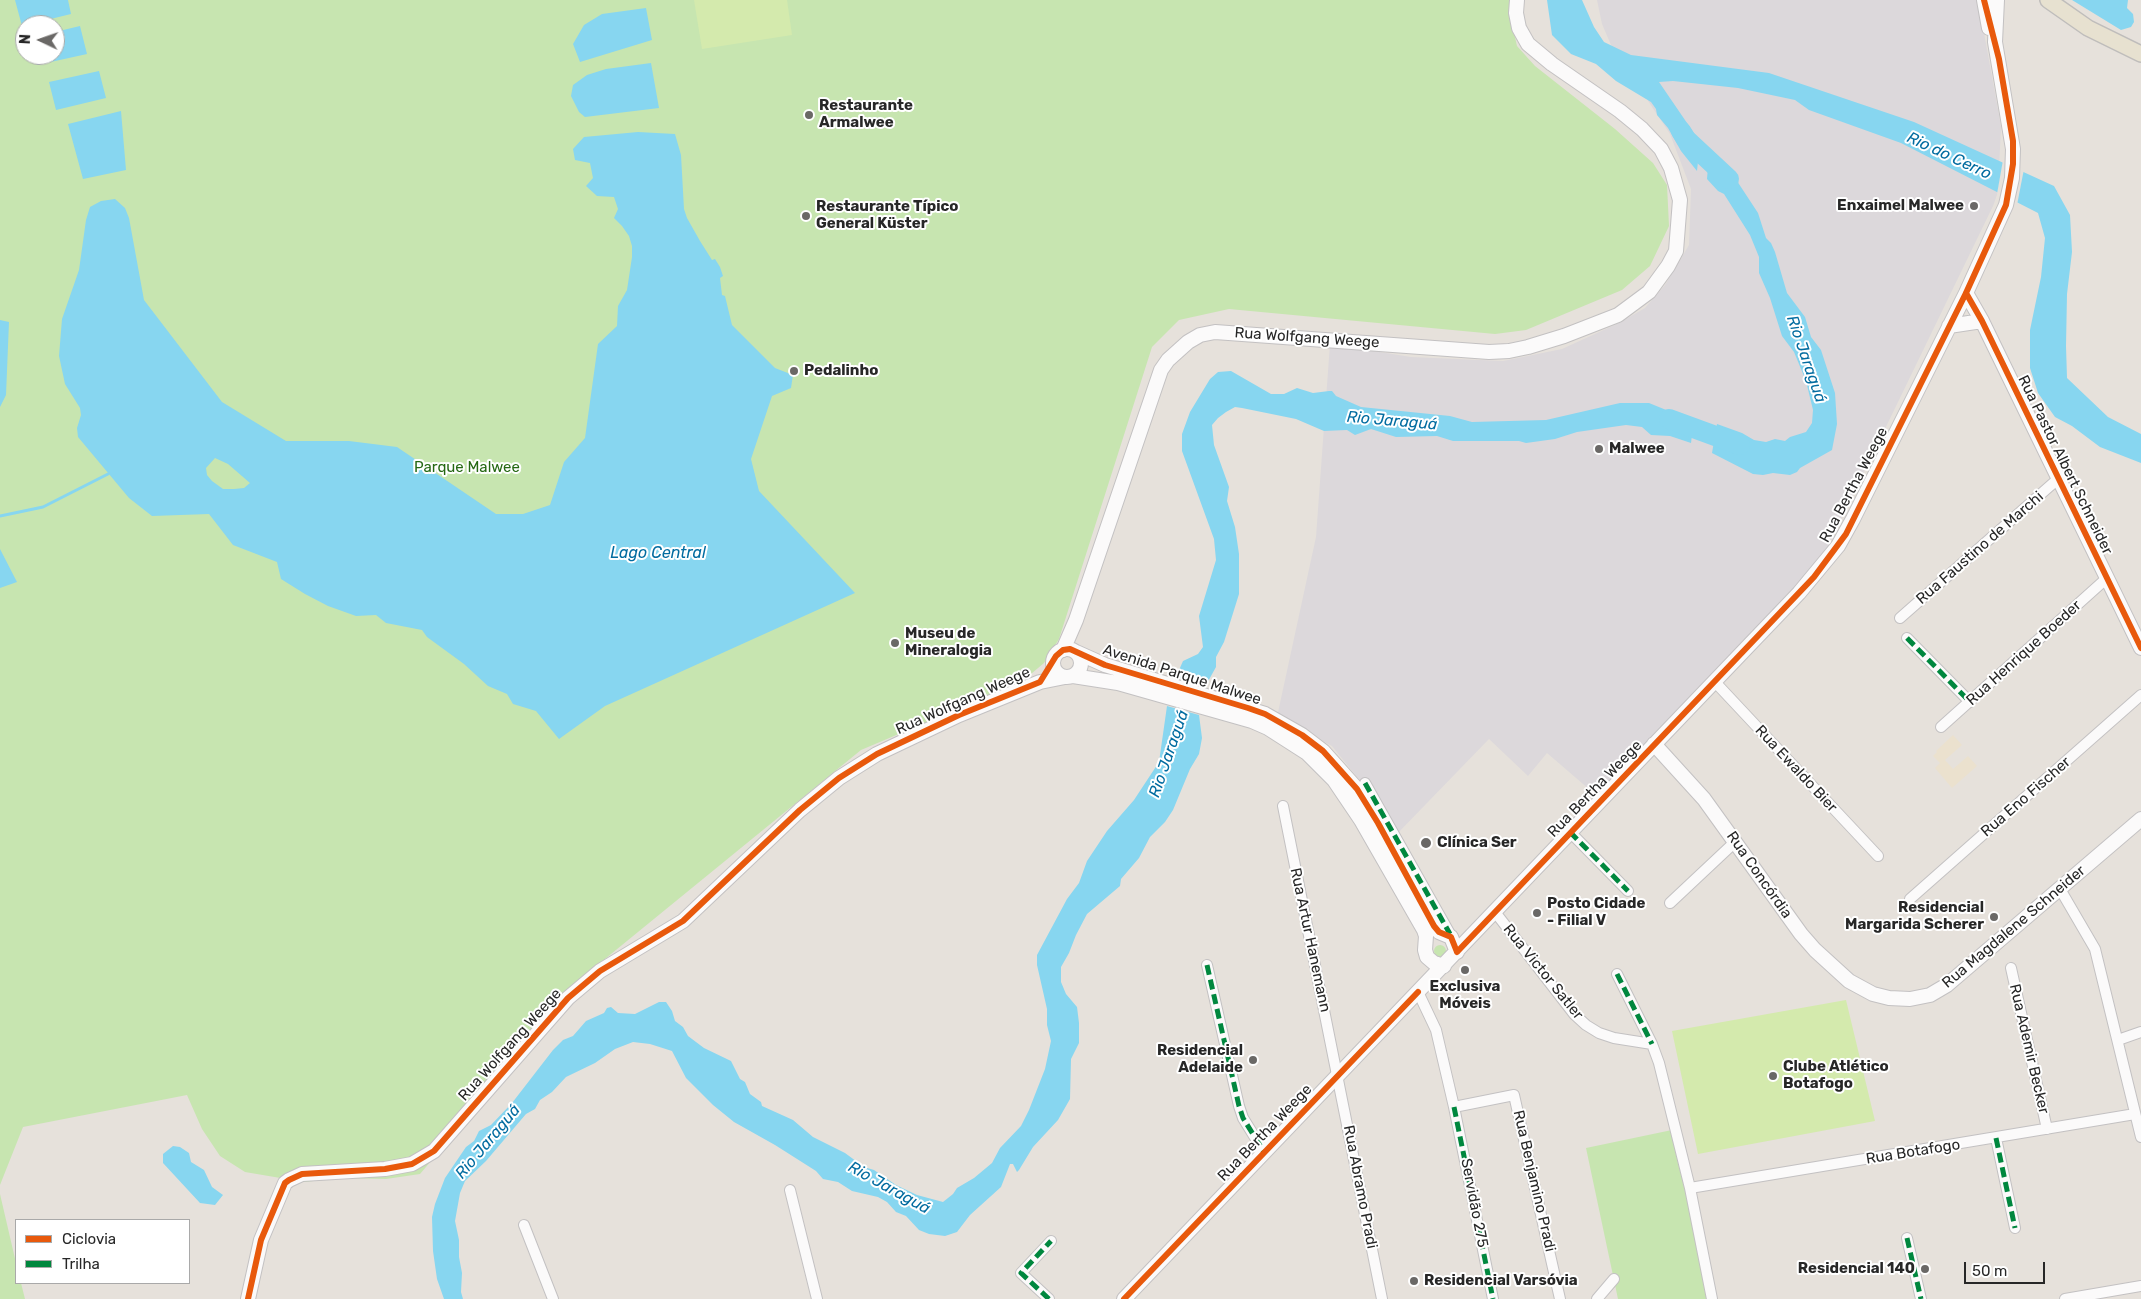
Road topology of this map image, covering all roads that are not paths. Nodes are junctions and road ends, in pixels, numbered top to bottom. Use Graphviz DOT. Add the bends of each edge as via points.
graph roads {
  1 [pos="1517,0"];
  2 [pos="1984,0"];
  3 [pos="1997,0"];
  4 [pos="2048,0"];
  5 [pos="1996,42"];
  6 [pos="2141,54"];
  7 [pos="1966,293"];
  8 [pos="1982,321"];
  9 [pos="1949,326"];
  10 [pos="2059,478"];
  11 [pos="2107,578"];
  12 [pos="1900,618"];
  13 [pos="1908,638"];
  14 [pos="2141,648"];
  15 [pos="1067,652"];
  16 [pos="1069,676"];
  17 [pos="1040,682"];
  18 [pos="1715,682"];
  19 [pos="1148,685"];
  20 [pos="2141,695"];
  21 [pos="1970,702"];
  22 [pos="1212,703"];
  23 [pos="1941,727"];
  24 [pos="1654,744"];
  25 [pos="1365,783"];
  26 [pos="1282,806"];
  27 [pos="2141,819"];
  28 [pos="1570,832"];
  29 [pos="1735,842"];
  30 [pos="1878,856"];
  31 [pos="2060,889"];
  32 [pos="1628,891"];
  33 [pos="1910,899"];
  34 [pos="1670,903"];
  35 [pos="1495,912"];
  36 [pos="1477,930"];
  37 [pos="1446,933"];
  38 [pos="1426,939"];
  39 [pos="1457,952"];
  40 [pos="1429,960"];
  41 [pos="1207,965"];
  42 [pos="1444,966"];
  43 [pos="2011,968"];
  44 [pos="1617,974"];
  45 [pos="1421,989"];
  46 [pos="1873,994"];
  47 [pos="2141,1032"];
  48 [pos="2118,1040"];
  49 [pos="1652,1044"];
  50 [pos="1338,1074"];
  51 [pos="1454,1107"];
  52 [pos="2135,1114"];
  53 [pos="2047,1129"];
  54 [pos="2141,1137"];
  55 [pos="1996,1138"];
  56 [pos="1264,1152"];
  57 [pos="1690,1188"];
  58 [pos="790,1190"];
  59 [pos="524,1225"];
  60 [pos="2015,1228"];
  61 [pos="1907,1238"];
  62 [pos="1051,1240"];
  63 [pos="1706,1269"];
  64 [pos="1614,1279"];
  65 [pos="2141,1286"];
  66 [pos="248,1299"];
  67 [pos="553,1299"];
  68 [pos="818,1299"];
  69 [pos="1049,1299"];
  70 [pos="1124,1299"];
  71 [pos="1382,1299"];
  72 [pos="1493,1299"];
  73 [pos="1560,1299"];
  74 [pos="1597,1299"];
  75 [pos="1712,1299"];
  76 [pos="1719,1299"];
  77 [pos="1921,1299"];
  78 [pos="2065,1299"];
  1 -- 15 [label="main road, Rua Wolfgang Weege" via="1519,28 1528,44 1642,129 1661,149 1671,168 1680,200 1676,251 1649,292 1618,315 1564,336 1528,347 1489,352 1216,332 1200,335 1188,342 1161,370"];
  2 -- 5 [label="main road, Rua Bertha Weege" via="1991,34"];
  3 -- 5 [label="main road, Rua Bertha Weege"];
  4 -- 6 [label="main road" via="2088,28"];
  5 -- 7 [label="main road, Rua Bertha Weege" via="2013,149 2012,178 2002,217"];
  7 -- 8 [label="main road, Rua Pastor Albert Schneider"];
  7 -- 9 [label="main road, Rua Bertha Weege"];
  8 -- 9 [label="main road"];
  8 -- 10 [label="main road, Rua Pastor Albert Schneider"];
  9 -- 18 [label="main road, Rua Bertha Weege" via="1838,546 1814,577"];
  10 -- 11 [label="main road, Rua Pastor Albert Schneider"];
  10 -- 12 [label="street, Rua Faustino de Marchi"];
  11 -- 14 [label="main road, Rua Pastor Albert Schneider"];
  11 -- 21 [label="street, Rua Henrique Boeder"];
  13 -- 21 [label="street"];
  15 -- 16 [label="main road" via="1081,660 1080,669"];
  15 -- 16 [label="main road" via="1054,660 1055,669"];
  15 -- 17 [label="main road, Rua Wolfgang Weege"];
  15 -- 19 [label="main road, Avenida Parque Malwee"];
  16 -- 17 [label="main road, Rua Wolfgang Weege"];
  16 -- 19 [label="main road, Avenida Parque Malwee"];
  17 -- 66 [label="main road, Rua Wolfgang Weege" via="959,715 877,754 839,778 800,810 682,921 600,971 568,998 434,1151 412,1164 384,1170 302,1174 288,1180 261,1240"];
  18 -- 24 [label="main road, Rua Bertha Weege"];
  18 -- 30 [label="street, Rua Ewaldo Bier"];
  19 -- 22 [label="main road, Avenida Parque Malwee"];
  20 -- 33 [label="street, Rua Eno Fischer"];
  21 -- 23 [label="street, Rua Henrique Boeder"];
  22 -- 37 [label="main road, Avenida Parque Malwee" via="1265,714 1323,751 1367,804 1436,929"];
  22 -- 38 [label="main road, Avenida Parque Malwee" via="1268,728 1307,752 1319,764 1362,820 1424,930"];
  24 -- 28 [label="main road, Rua Bertha Weege"];
  24 -- 29 [label="main road, Rua Concórdia" via="1704,800"];
  25 -- 37 [label="street"];
  26 -- 50 [label="street, Rua Artur Hanemann"];
  27 -- 31 [label="main road, Rua Magdalene Schneider"];
  28 -- 32 [label="street"];
  28 -- 35 [label="main road, Rua Bertha Weege"];
  29 -- 34 [label="street"];
  29 -- 46 [label="main road, Rua Concórdia" via="1815,950 1849,981"];
  31 -- 46 [label="main road, Rua Magdalene Schneider" via="1948,985 1930,995 1910,999"];
  31 -- 48 [label="street" via="2095,949"];
  35 -- 36 [label="main road, Rua Bertha Weege"];
  35 -- 49 [label="street, Rua Victor Satler" via="1586,1025 1614,1038"];
  36 -- 37 [label="main road"];
  36 -- 39 [label="main road, Rua Bertha Weege"];
  37 -- 38 [label="main road" via="1430,935"];
  37 -- 39 [label="main road" via="1454,941"];
  38 -- 40 [label="main road" via="1425,950"];
  39 -- 42 [label="main road, Rua Bertha Weege"];
  40 -- 42 [label="main road"];
  40 -- 45 [label="main road" via="1429,974"];
  41 -- 56 [label="street" via="1239,1106"];
  42 -- 45 [label="main road, Rua Bertha Weege"];
  43 -- 53 [label="street, Rua Ademir Becker"];
  44 -- 49 [label="street"];
  45 -- 50 [label="main road, Rua Bertha Weege"];
  45 -- 51 [label="street" via="1436,1030"];
  47 -- 48 [label="street"];
  48 -- 52 [label="street"];
  49 -- 57 [label="street"];
  50 -- 56 [label="main road, Rua Bertha Weege"];
  50 -- 71 [label="street, Rua Abramo Pradi"];
  51 -- 72 [label="street, Servidão 275"];
  51 -- 73 [label="street, Rua Benjamino Pradi" via="1514,1095"];
  52 -- 53 [label="street, Rua Botafogo"];
  52 -- 54 [label="street"];
  53 -- 55 [label="street, Rua Botafogo"];
  55 -- 57 [label="street, Rua Botafogo"];
  55 -- 60 [label="street"];
  56 -- 70 [label="main road, Rua Bertha Weege"];
  57 -- 63 [label="street"];
  58 -- 68 [label="street"];
  59 -- 67 [label="street"];
  61 -- 77 [label="street"];
  62 -- 69 [label="street" via="1021,1273"];
  63 -- 75 [label="street"];
  63 -- 76 [label="street"];
  64 -- 74 [label="street"];
  65 -- 78 [label="street"];
}
